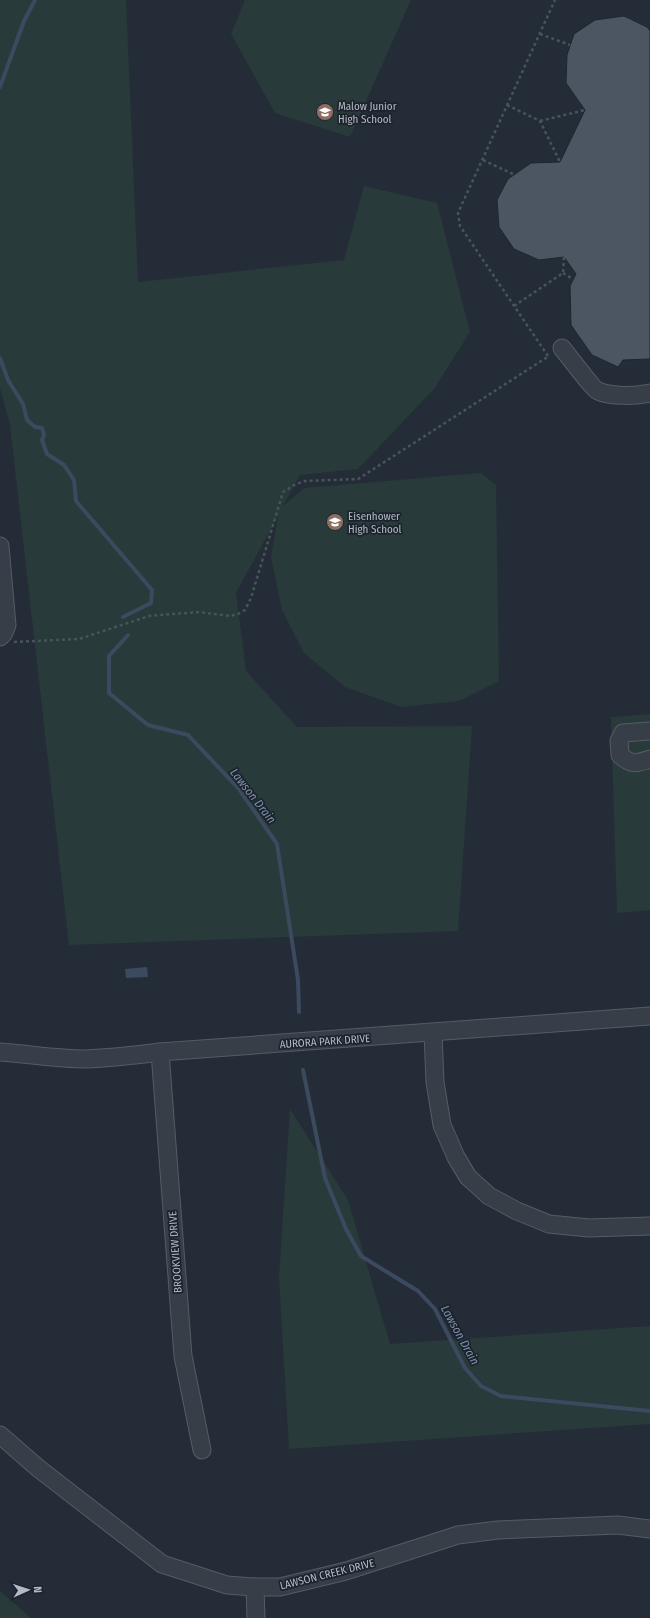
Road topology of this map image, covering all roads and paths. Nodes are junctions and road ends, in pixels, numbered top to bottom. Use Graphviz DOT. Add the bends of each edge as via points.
graph roads {
  1 [pos="555,0"];
  2 [pos="540,34"];
  3 [pos="570,45"];
  4 [pos="507,105"];
  5 [pos="585,110"];
  6 [pos="540,121"];
  7 [pos="483,160"];
  8 [pos="560,162"];
  9 [pos="514,174"];
  10 [pos="564,257"];
  11 [pos="563,273"];
  12 [pos="573,279"];
  13 [pos="514,306"];
  14 [pos="562,348"];
  15 [pos="650,393"];
  16 [pos="0,546"];
  17 [pos="6,638"];
  18 [pos="650,731"];
  19 [pos="650,759"];
  20 [pos="650,1016"];
  21 [pos="433,1033"];
  22 [pos="0,1052"];
  23 [pos="160,1052"];
  24 [pos="650,1226"];
  25 [pos="0,1435"];
  26 [pos="202,1450"];
  27 [pos="650,1529"];
  28 [pos="255,1587"];
  29 [pos="256,1618"];
  1 -- 2 [label="path"];
  2 -- 3 [label="path"];
  2 -- 4 [label="path"];
  4 -- 6 [label="path"];
  4 -- 7 [label="path"];
  5 -- 6 [label="path"];
  6 -- 8 [label="path"];
  7 -- 9 [label="path"];
  7 -- 13 [label="path" via="458,213 460,226"];
  10 -- 11 [label="path"];
  11 -- 12 [label="path"];
  11 -- 13 [label="path"];
  13 -- 17 [label="path" via="549,356 358,479 305,481 283,492 251,598 245,610 230,616 198,612 148,616 79,639"];
  14 -- 15 [label="street" via="597,391 616,395"];
  16 -- 17 [label="street"];
  18 -- 19 [label="street" via="623,733 619,741 620,755 628,762 639,763"];
  20 -- 21 [label="street, AURORA PARK DRIVE"];
  21 -- 23 [label="street, AURORA PARK DRIVE"];
  21 -- 24 [label="street" via="435,1082 442,1125 468,1177 489,1196 517,1212 549,1224 589,1228"];
  22 -- 23 [label="street, AURORA PARK DRIVE" via="85,1059"];
  23 -- 26 [label="street, BROOKVIEW DRIVE" via="183,1356"];
  25 -- 28 [label="street, LAWSON CREEK DRIVE" via="38,1468 162,1564 227,1584"];
  27 -- 28 [label="street, LAWSON CREEK DRIVE" via="618,1524 498,1530 458,1536 346,1571 280,1587"];
  28 -- 29 [label="street"];
}
